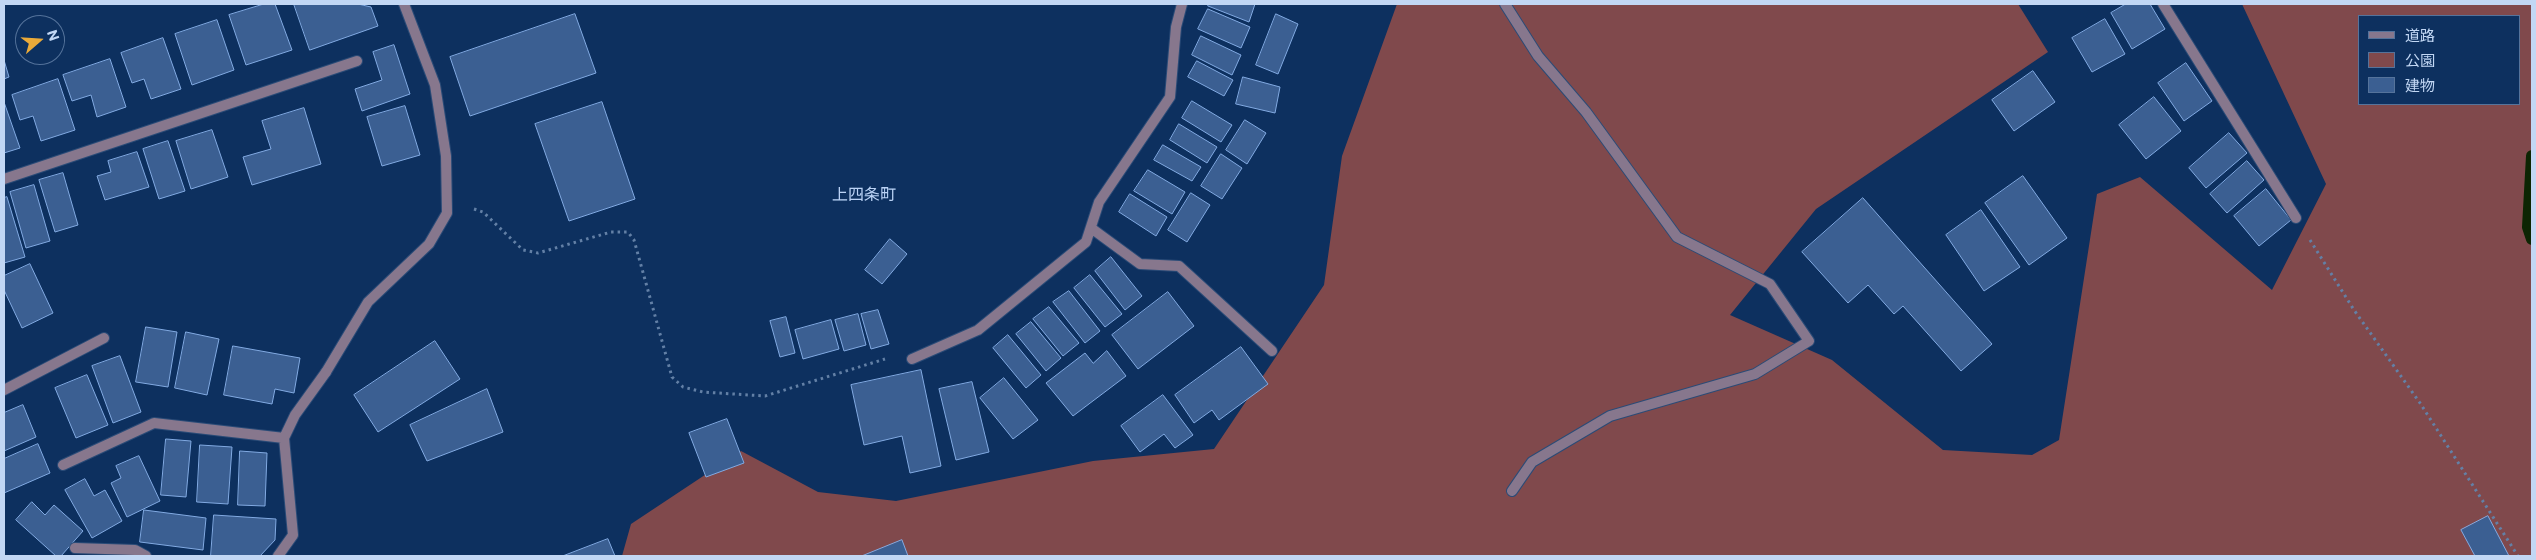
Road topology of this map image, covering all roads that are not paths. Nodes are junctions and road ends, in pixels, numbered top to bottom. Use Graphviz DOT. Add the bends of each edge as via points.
graph roads {
  1 [pos="404,4"];
  2 [pos="1182,4"];
  3 [pos="1505,4"];
  4 [pos="2163,4"];
  5 [pos="357,61"];
  6 [pos="4,179"];
  7 [pos="2296,218"];
  8 [pos="1091,228"];
  9 [pos="104,338"];
  10 [pos="1272,351"];
  11 [pos="912,358"];
  12 [pos="4,390"];
  13 [pos="284,438"];
  14 [pos="63,465"];
  15 [pos="1512,491"];
  16 [pos="75,548"];
  17 [pos="146,556"];
  18 [pos="278,556"];
  1 -- 13 [label="street" via="435,85 446,156 447,213 429,244 368,302 326,372 295,415"];
  2 -- 8 [label="street" via="1176,27 1170,97 1099,202"];
  3 -- 15 [label="street" via="1538,56 1586,112 1678,237 1770,284 1809,340 1755,374 1610,416 1532,462"];
  4 -- 7 [label="street"];
  5 -- 6 [label="street"];
  8 -- 10 [label="street" via="1140,264 1178,266"];
  8 -- 11 [label="street" via="1086,242 978,330"];
  9 -- 12 [label="street"];
  13 -- 14 [label="street" via="154,423"];
  13 -- 18 [label="street" via="293,535"];
  16 -- 17 [label="street" via="135,550"];
}
